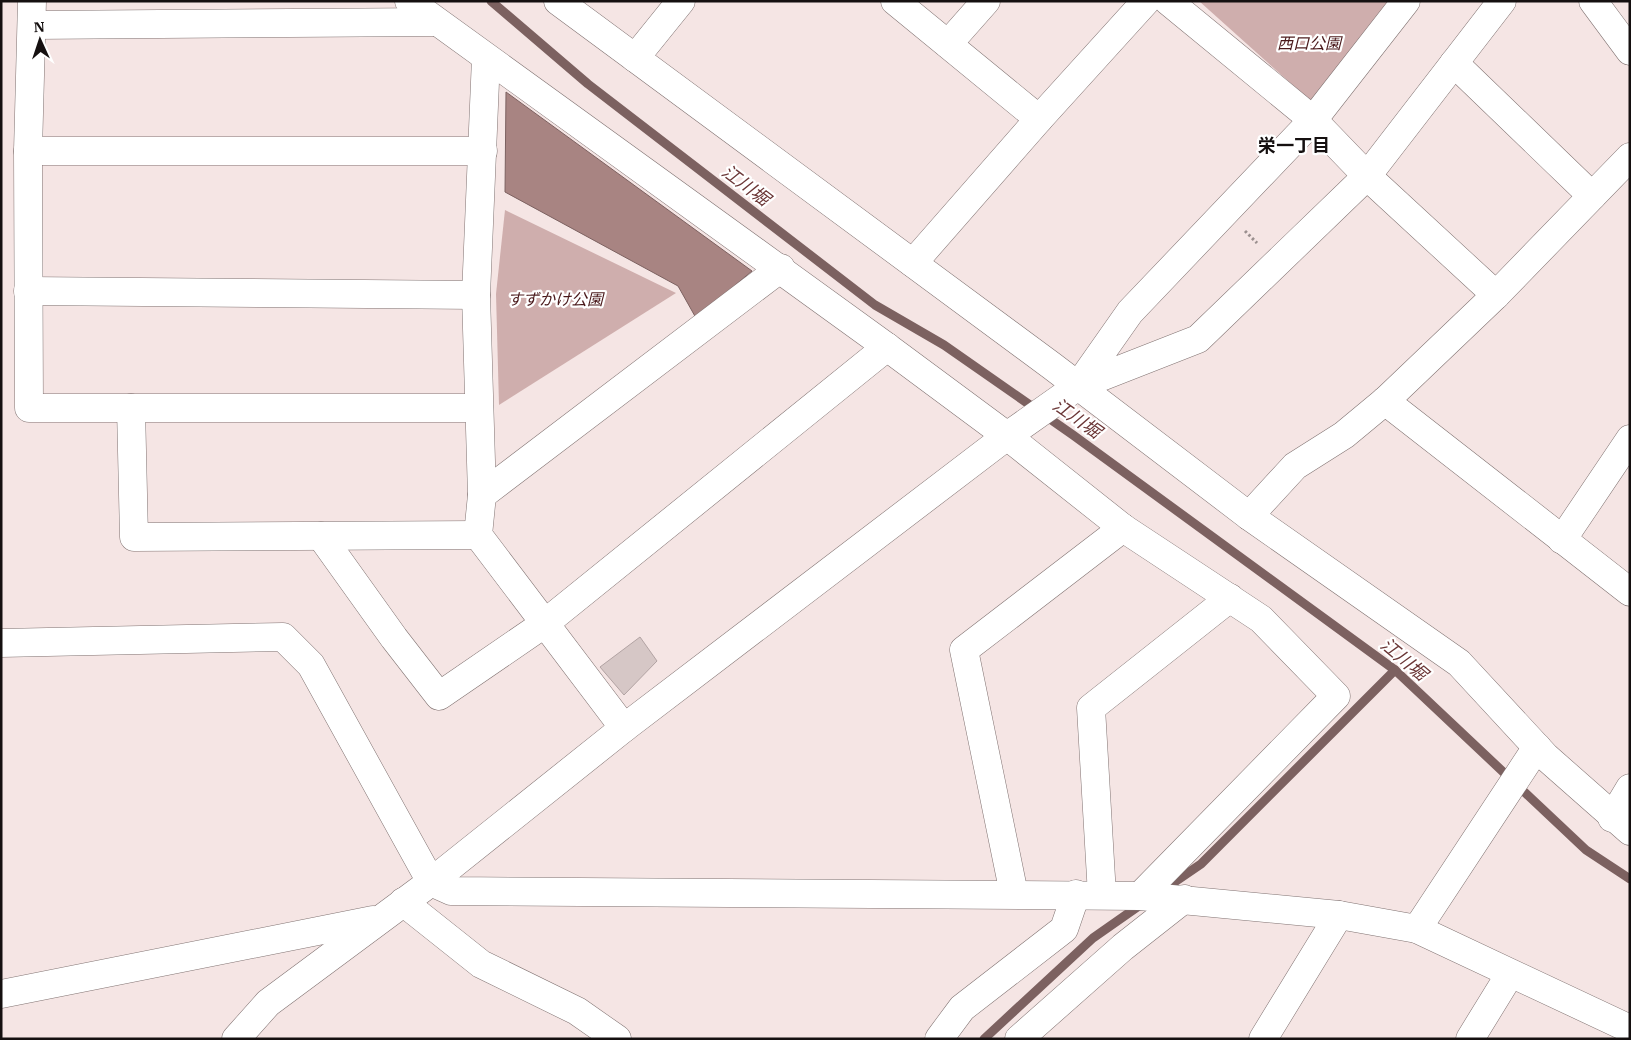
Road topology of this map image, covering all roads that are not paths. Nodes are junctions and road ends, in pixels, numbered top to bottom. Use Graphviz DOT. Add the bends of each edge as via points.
graph roads {
  1 [pos="409,1"];
  2 [pos="558,1"];
  3 [pos="681,1"];
  4 [pos="895,1"];
  5 [pos="986,1"];
  6 [pos="1146,1"];
  7 [pos="1168,1"];
  8 [pos="1406,1"];
  9 [pos="1502,1"];
  10 [pos="1593,1"];
  11 [pos="32,13"];
  12 [pos="435,22"];
  13 [pos="948,44"];
  14 [pos="1630,52"];
  15 [pos="486,58"];
  16 [pos="635,58"];
  17 [pos="1454,63"];
  18 [pos="1039,119"];
  19 [pos="1313,120"];
  20 [pos="28,151"];
  21 [pos="483,151"];
  22 [pos="1630,158"];
  23 [pos="1367,176"];
  24 [pos="1592,196"];
  25 [pos="913,264"];
  26 [pos="781,268"];
  27 [pos="28,291"];
  28 [pos="476,295"];
  29 [pos="1496,295"];
  30 [pos="887,346"];
  31 [pos="1078,386"];
  32 [pos="1385,401"];
  33 [pos="131,408"];
  34 [pos="479,408"];
  35 [pos="1007,436"];
  36 [pos="1630,439"];
  37 [pos="482,495"];
  38 [pos="1249,516"];
  39 [pos="1123,528"];
  40 [pos="478,535"];
  41 [pos="322,536"];
  42 [pos="1562,540"];
  43 [pos="1630,592"];
  44 [pos="1230,598"];
  45 [pos="544,624"];
  46 [pos="1,643"];
  47 [pos="624,728"];
  48 [pos="1537,747"];
  49 [pos="1630,788"];
  50 [pos="1621,824"];
  51 [pos="430,882"];
  52 [pos="1014,894"];
  53 [pos="1089,895"];
  54 [pos="1140,896"];
  55 [pos="1184,899"];
  56 [pos="403,902"];
  57 [pos="1339,915"];
  58 [pos="379,918"];
  59 [pos="1417,929"];
  60 [pos="1510,974"];
  61 [pos="1,994"];
  62 [pos="1630,1029"];
  63 [pos="236,1039"];
  64 [pos="617,1039"];
  65 [pos="939,1039"];
  66 [pos="1019,1039"];
  67 [pos="1263,1039"];
  68 [pos="1470,1039"];
  1 -- 12 [label="street"];
  2 -- 16 [label="street"];
  3 -- 16 [label="street"];
  4 -- 13 [label="street"];
  5 -- 13 [label="street"];
  6 -- 18 [label="street"];
  7 -- 19 [label="street"];
  8 -- 19 [label="street"];
  9 -- 17 [label="street"];
  10 -- 14 [label="street"];
  11 -- 12 [label="street"];
  11 -- 20 [label="street"];
  12 -- 15 [label="street"];
  13 -- 18 [label="street"];
  15 -- 21 [label="street"];
  15 -- 26 [label="street"];
  16 -- 25 [label="street"];
  17 -- 23 [label="street"];
  17 -- 24 [label="street"];
  18 -- 25 [label="street"];
  19 -- 23 [label="street"];
  19 -- 31 [label="street" via="1130,312"];
  20 -- 21 [label="street"];
  20 -- 27 [label="street"];
  21 -- 28 [label="street"];
  22 -- 24 [label="street"];
  23 -- 29 [label="street"];
  23 -- 31 [label="street" via="1198,339"];
  24 -- 29 [label="street"];
  25 -- 31 [label="street"];
  26 -- 30 [label="street"];
  26 -- 37 [label="street"];
  27 -- 28 [label="street"];
  27 -- 33 [label="street" via="29,408"];
  28 -- 34 [label="street"];
  29 -- 32 [label="street"];
  30 -- 35 [label="street"];
  30 -- 45 [label="street"];
  31 -- 35 [label="street"];
  31 -- 38 [label="street"];
  32 -- 38 [label="street" via="1344,435 1295,466"];
  32 -- 42 [label="street"];
  33 -- 34 [label="street"];
  33 -- 41 [label="street" via="134,537"];
  34 -- 37 [label="street"];
  35 -- 39 [label="street"];
  35 -- 47 [label="street"];
  36 -- 42 [label="street"];
  37 -- 40 [label="street"];
  38 -- 48 [label="street" via="1459,663"];
  39 -- 44 [label="street"];
  39 -- 52 [label="street" via="964,650"];
  40 -- 41 [label="street"];
  40 -- 45 [label="street"];
  41 -- 45 [label="street" via="439,696"];
  42 -- 43 [label="street"];
  44 -- 53 [label="street" via="1090,708"];
  44 -- 54 [label="street" via="1262,619 1336,696"];
  45 -- 47 [label="street"];
  46 -- 51 [label="street" via="283,637 311,665"];
  47 -- 51 [label="street"];
  48 -- 50 [label="street"];
  48 -- 59 [label="street"];
  49 -- 50 [label="street"];
  51 -- 52 [label="street" via="451,892"];
  51 -- 56 [label="street"];
  52 -- 53 [label="street"];
  53 -- 54 [label="street"];
  53 -- 65 [label="street" via="1064,929 962,1008"];
  54 -- 55 [label="street"];
  55 -- 57 [label="street"];
  55 -- 66 [label="street" via="1123,947"];
  56 -- 58 [label="street"];
  56 -- 64 [label="street" via="481,964 577,1011"];
  57 -- 59 [label="street"];
  57 -- 67 [label="street"];
  58 -- 61 [label="street"];
  58 -- 63 [label="street" via="268,1003"];
  59 -- 60 [label="street"];
  60 -- 62 [label="street"];
  60 -- 68 [label="street"];
}
